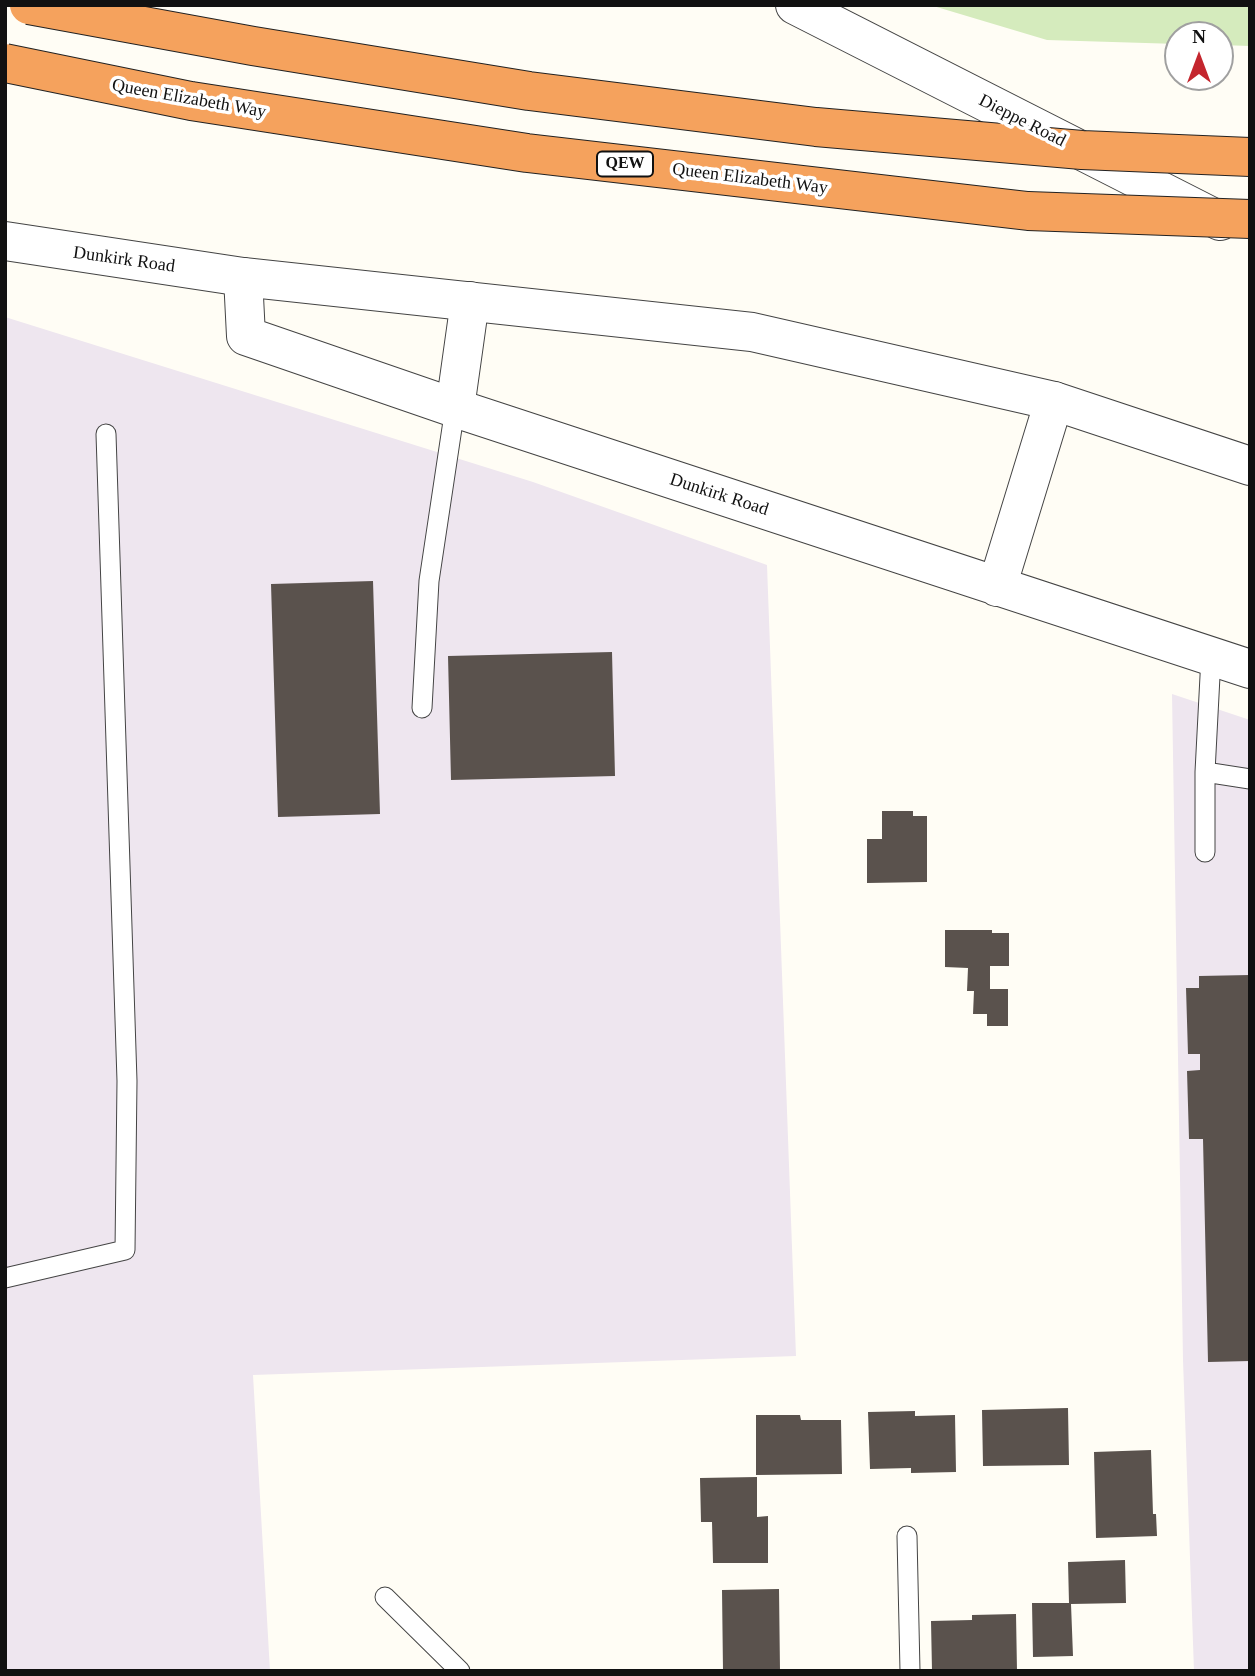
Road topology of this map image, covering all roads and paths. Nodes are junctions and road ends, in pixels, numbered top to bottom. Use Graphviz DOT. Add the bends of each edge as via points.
graph roads {
  1 [pos="29,5"];
  2 [pos="795,5"];
  3 [pos="5,63"];
  4 [pos="1250,157"];
  5 [pos="1250,219"];
  6 [pos="1250,236"];
  7 [pos="5,241"];
  8 [pos="243,277"];
  9 [pos="470,301"];
  10 [pos="1054,401"];
  11 [pos="455,408"];
  12 [pos="106,434"];
  13 [pos="1250,466"];
  14 [pos="998,587"];
  15 [pos="1211,657"];
  16 [pos="1250,669"];
  17 [pos="422,708"];
  18 [pos="1205,772"];
  19 [pos="1250,779"];
  20 [pos="1205,852"];
  21 [pos="5,1278"];
  22 [pos="907,1536"];
  23 [pos="385,1597"];
  24 [pos="460,1671"];
  25 [pos="910,1671"];
  1 -- 4 [label="highway, bridge" via="253,46 598,100 816,127 1082,150"];
  2 -- 6 [label="street, Dieppe Road"];
  3 -- 5 [label="highway, Queen Elizabeth Way / QEW, bridge" via="191,101 527,153 1028,211"];
  7 -- 8 [label="street, Dunkirk Road"];
  8 -- 9 [label="street, Dunkirk Road"];
  8 -- 11 [label="street, Dunkirk Road" via="246,336"];
  9 -- 10 [label="street, Dunkirk Road" via="752,332"];
  9 -- 11 [label="street"];
  10 -- 13 [label="street, Dunkirk Road"];
  10 -- 14 [label="street"];
  11 -- 14 [label="street, Dunkirk Road"];
  11 -- 17 [label="lane" via="429,580"];
  12 -- 21 [label="lane" via="127,1081 125,1250"];
  14 -- 15 [label="street, Dunkirk Road"];
  15 -- 16 [label="street, Dunkirk Road"];
  15 -- 18 [label="lane"];
  18 -- 19 [label="lane"];
  18 -- 20 [label="lane"];
  22 -- 25 [label="lane"];
  23 -- 24 [label="lane"];
}
